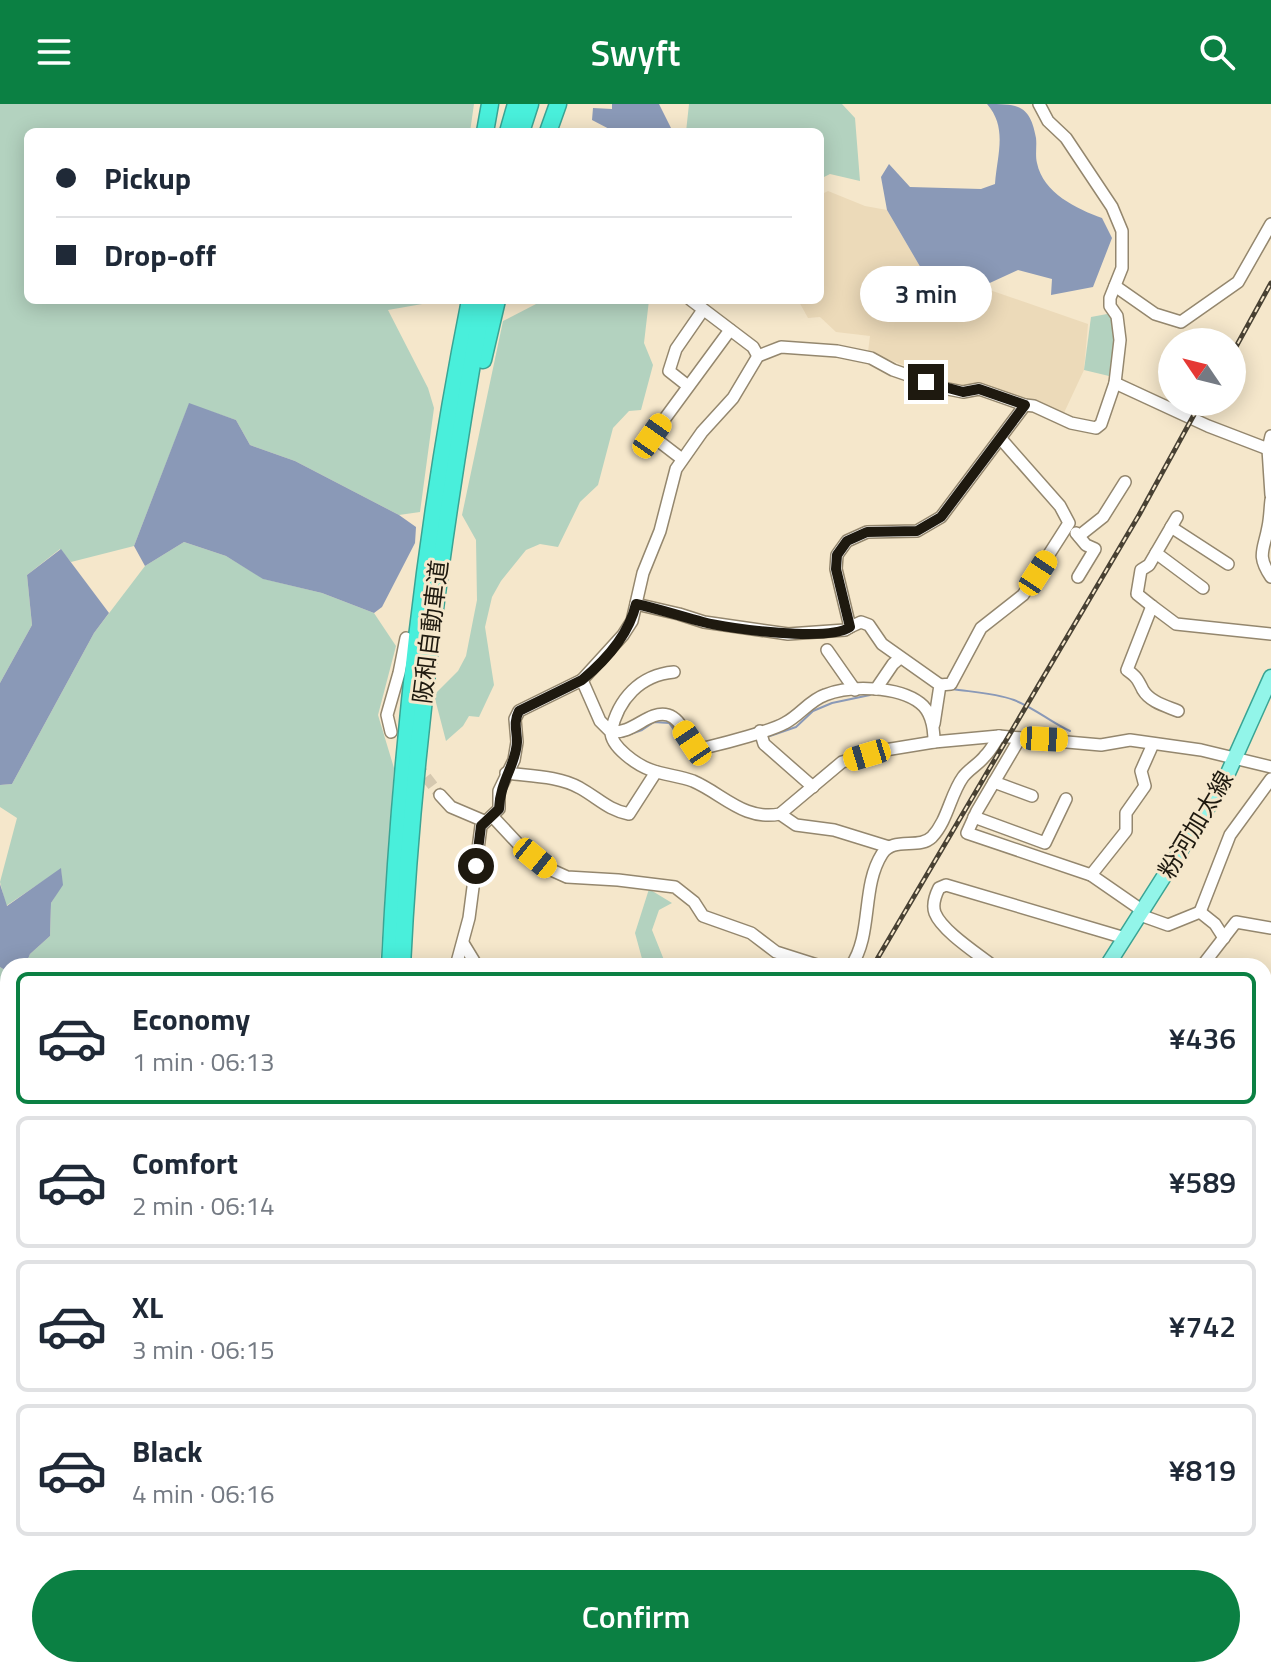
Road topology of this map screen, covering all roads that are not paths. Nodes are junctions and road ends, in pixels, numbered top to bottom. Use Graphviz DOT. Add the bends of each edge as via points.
graph roads {
  1 [pos="490,104"];
  2 [pos="516,104"];
  3 [pos="531,104"];
  4 [pos="558,104"];
  5 [pos="1039,104"];
  6 [pos="523,126"];
  7 [pos="486,128"];
  8 [pos="509,128"];
  9 [pos="549,128"];
  10 [pos="1271,224"];
  11 [pos="1115,286"];
  12 [pos="458,304"];
  13 [pos="469,304"];
  14 [pos="482,304"];
  15 [pos="496,304"];
  16 [pos="696,304"];
  17 [pos="703,310"];
  18 [pos="730,330"];
  19 [pos="758,356"];
  20 [pos="1115,383"];
  21 [pos="688,386"];
  22 [pos="1025,405"];
  23 [pos="1271,436"];
  24 [pos="1001,439"];
  25 [pos="1268,449"];
  26 [pos="682,459"];
  27 [pos="441,460"];
  28 [pos="1125,482"];
  29 [pos="1271,497"];
  30 [pos="447,513"];
  31 [pos="1069,523"];
  32 [pos="1079,536"];
  33 [pos="1156,553"];
  34 [pos="1228,564"];
  35 [pos="1078,577"];
  36 [pos="1271,577"];
  37 [pos="1203,588"];
  38 [pos="636,604"];
  39 [pos="1152,606"];
  40 [pos="850,627"];
  41 [pos="1271,634"];
  42 [pos="406,638"];
  43 [pos="827,650"];
  44 [pos="900,658"];
  45 [pos="674,672"];
  46 [pos="1271,677"];
  47 [pos="582,680"];
  48 [pos="940,685"];
  49 [pos="876,689"];
  50 [pos="855,690"];
  51 [pos="1178,711"];
  52 [pos="934,724"];
  53 [pos="760,731"];
  54 [pos="391,732"];
  55 [pos="611,732"];
  56 [pos="999,736"];
  57 [pos="1020,738"];
  58 [pos="934,742"];
  59 [pos="1153,744"];
  60 [pos="1236,760"];
  61 [pos="1271,767"];
  62 [pos="656,772"];
  63 [pos="506,773"];
  64 [pos="1271,779"];
  65 [pos="994,782"];
  66 [pos="813,787"];
  67 [pos="440,795"];
  68 [pos="1032,796"];
  69 [pos="1066,799"];
  70 [pos="780,814"];
  71 [pos="974,817"];
  72 [pos="489,819"];
  73 [pos="889,847"];
  74 [pos="1091,875"];
  75 [pos="1200,912"];
  76 [pos="1142,913"];
  77 [pos="1271,928"];
  78 [pos="1125,938"];
  79 [pos="1224,938"];
  80 [pos="463,943"];
  81 [pos="391,958"];
  82 [pos="403,958"];
  83 [pos="457,958"];
  84 [pos="472,958"];
  85 [pos="795,958"];
  86 [pos="856,958"];
  87 [pos="984,958"];
  88 [pos="1112,958"];
  89 [pos="1208,958"];
  1 -- 7 [label="highway"];
  2 -- 8 [label="highway"];
  3 -- 6 [label="highway"];
  4 -- 9 [label="highway"];
  5 -- 11 [label="street" via="1112,207 1124,251"];
  10 -- 11 [label="street" via="1238,282 1181,322 1155,314"];
  11 -- 20 [label="street" via="1110,298 1120,340"];
  12 -- 27 [label="highway"];
  13 -- 27 [label="highway, 阪和自動車道"];
  14 -- 30 [label="highway, 阪和自動車道"];
  15 -- 30 [label="highway"];
  16 -- 17 [label="street"];
  17 -- 18 [label="street"];
  17 -- 21 [label="street" via="676,349 669,371"];
  18 -- 19 [label="street"];
  18 -- 21 [label="street"];
  19 -- 22 [label="street" via="781,347 837,351 871,358 948,389 979,389"];
  19 -- 26 [label="street" via="733,398"];
  20 -- 22 [label="street" via="1096,428"];
  20 -- 25 [label="street"];
  21 -- 26 [label="street" via="652,436"];
  22 -- 24 [label="street"];
  23 -- 25 [label="street"];
  24 -- 31 [label="street"];
  24 -- 40 [label="street" via="929,526 867,532 847,541 837,555 836,569"];
  25 -- 29 [label="street"];
  26 -- 38 [label="street"];
  27 -- 81 [label="highway, 阪和自動車道" via="408,712"];
  28 -- 32 [label="street" via="1103,517"];
  29 -- 36 [label="street" via="1261,553"];
  30 -- 82 [label="highway, 阪和自動車道" via="419,731"];
  31 -- 32 [label="street"];
  31 -- 48 [label="street" via="1023,595 988,621 951,684"];
  32 -- 35 [label="street" via="1095,549"];
  33 -- 34 [label="street" via="1174,522"];
  33 -- 37 [label="street"];
  33 -- 39 [label="street" via="1141,570 1137,594"];
  38 -- 40 [label="street" via="704,622 788,634"];
  38 -- 47 [label="street" via="623,635"];
  39 -- 41 [label="street" via="1176,624"];
  39 -- 51 [label="street" via="1127,670 1157,703"];
  40 -- 44 [label="street" via="869,625"];
  42 -- 54 [label="street" via="387,715"];
  43 -- 50 [label="street"];
  44 -- 48 [label="street"];
  44 -- 49 [label="street"];
  45 -- 55 [label="street" via="642,681 615,716"];
  46 -- 60 [label="main road, 粉河加太線"];
  47 -- 55 [label="street" via="600,721"];
  47 -- 63 [label="street" via="519,711 514,760"];
  48 -- 52 [label="street"];
  49 -- 50 [label="street"];
  49 -- 52 [label="street" via="897,691 922,704"];
  50 -- 53 [label="street" via="824,695 784,724"];
  52 -- 58 [label="street"];
  53 -- 55 [label="street" via="705,748 692,743 676,719 665,714 624,733"];
  53 -- 66 [label="street" via="764,744"];
  55 -- 62 [label="street" via="616,745"];
  56 -- 57 [label="street"];
  56 -- 58 [label="street"];
  56 -- 73 [label="street" via="960,781 931,838"];
  57 -- 59 [label="street"];
  57 -- 65 [label="street"];
  58 -- 66 [label="street" via="842,762"];
  59 -- 60 [label="street"];
  59 -- 74 [label="street" via="1141,771 1145,786 1126,813 1126,831"];
  60 -- 61 [label="street"];
  60 -- 76 [label="main road, 粉河加太線"];
  62 -- 63 [label="street" via="629,814 608,809 566,782"];
  62 -- 70 [label="street" via="694,781 742,810"];
  63 -- 72 [label="street" via="499,809"];
  64 -- 75 [label="street" via="1230,835"];
  65 -- 68 [label="street"];
  65 -- 71 [label="street"];
  66 -- 70 [label="street"];
  67 -- 72 [label="street" via="451,807"];
  69 -- 71 [label="street" via="1045,843"];
  70 -- 73 [label="street" via="796,825"];
  71 -- 74 [label="street" via="967,833"];
  72 -- 80 [label="street"];
  72 -- 85 [label="street" via="547,868 567,877 675,887 703,916 751,933 776,952"];
  73 -- 86 [label="street" via="875,870"];
  74 -- 76 [label="street"];
  75 -- 76 [label="street" via="1168,925"];
  75 -- 79 [label="street"];
  76 -- 78 [label="main road, 粉河加太線"];
  77 -- 79 [label="street" via="1236,922"];
  78 -- 87 [label="street" via="946,885 939,888 934,900 941,922"];
  78 -- 88 [label="main road, 粉河加太線"];
  79 -- 89 [label="street"];
  80 -- 83 [label="street"];
  80 -- 84 [label="street"];
}
